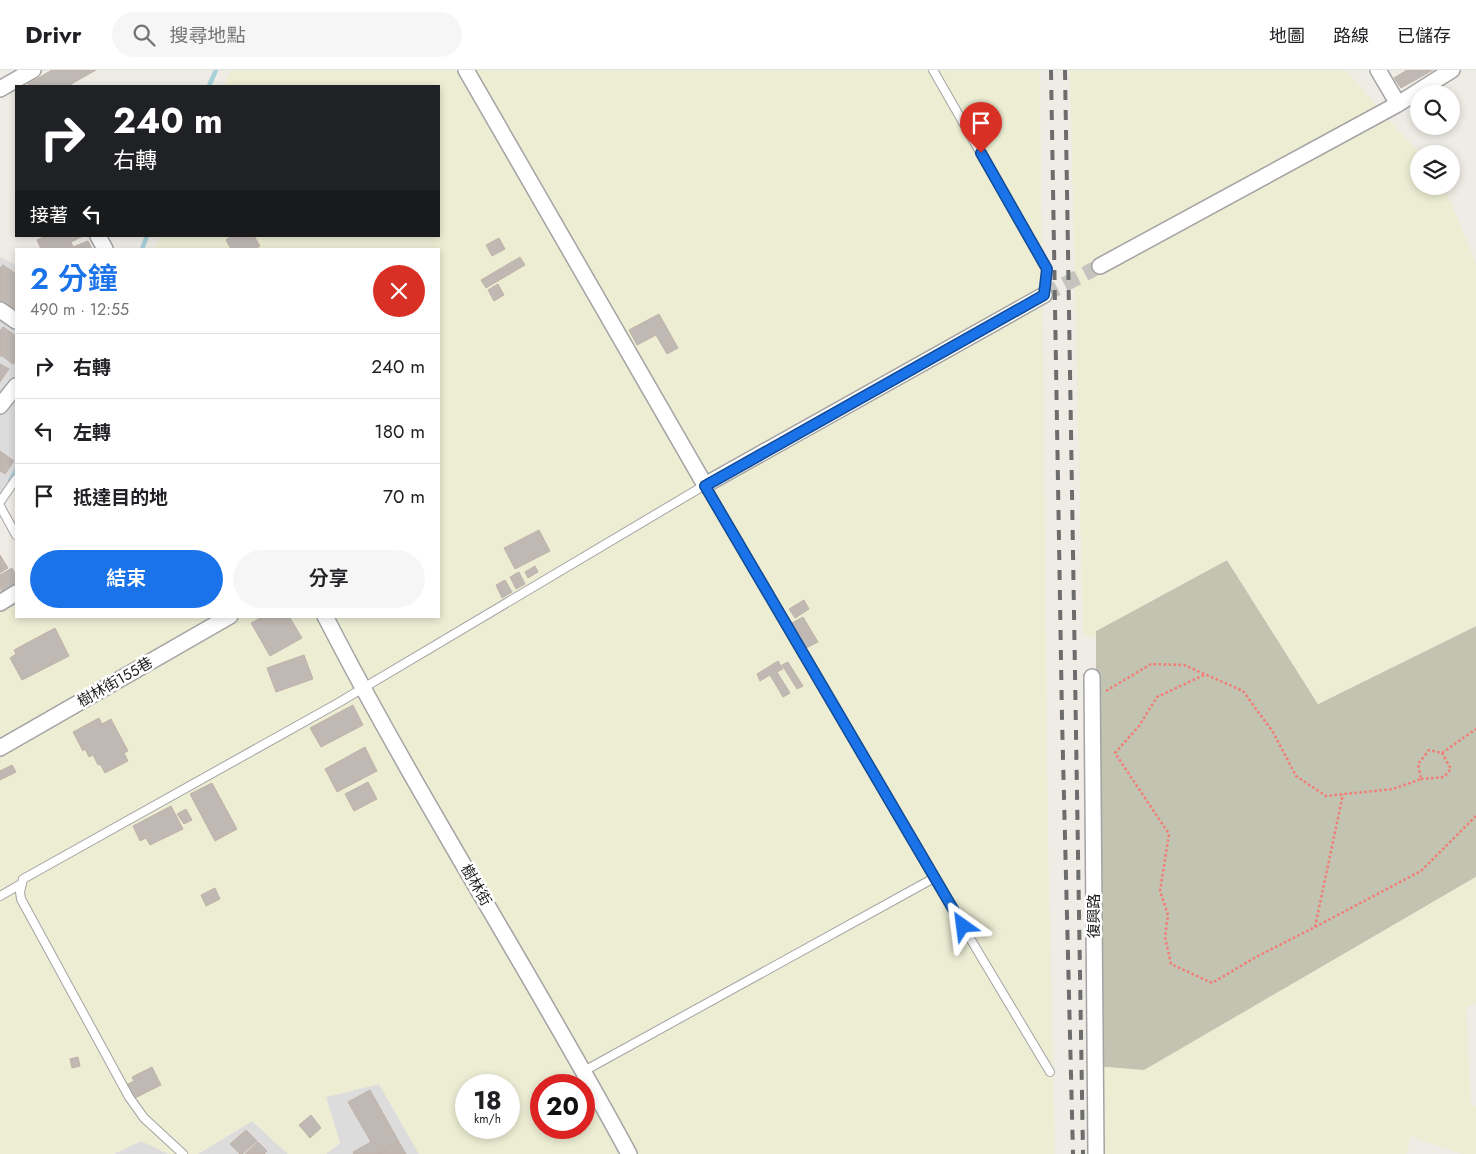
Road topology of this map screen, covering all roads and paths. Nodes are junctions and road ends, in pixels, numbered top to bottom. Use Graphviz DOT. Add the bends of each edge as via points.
graph roads {
  1 [pos="33,70"];
  2 [pos="466,70"];
  3 [pos="933,70"];
  4 [pos="1378,70"];
  5 [pos="1452,70"];
  6 [pos="14,79"];
  7 [pos="0,89"];
  8 [pos="1398,104"];
  9 [pos="1100,266"];
  10 [pos="1044,295"];
  11 [pos="0,310"];
  12 [pos="15,320"];
  13 [pos="15,387"];
  14 [pos="0,406"];
  15 [pos="15,481"];
  16 [pos="705,486"];
  17 [pos="0,504"];
  18 [pos="15,533"];
  19 [pos="15,595"];
  20 [pos="0,603"];
  21 [pos="227,618"];
  22 [pos="325,618"];
  23 [pos="1204,675"];
  24 [pos="1092,677"];
  25 [pos="362,688"];
  26 [pos="1092,699"];
  27 [pos="1476,729"];
  28 [pos="0,748"];
  29 [pos="1442,753"];
  30 [pos="1421,778"];
  31 [pos="1343,794"];
  32 [pos="1476,816"];
  33 [pos="934,878"];
  34 [pos="21,884"];
  35 [pos="0,896"];
  36 [pos="1315,927"];
  37 [pos="584,1071"];
  38 [pos="1050,1072"];
  39 [pos="183,1154"];
  40 [pos="629,1154"];
  41 [pos="1096,1154"];
  1 -- 6 [label="street"];
  2 -- 16 [label="street"];
  3 -- 10 [label="lane" via="1047,269"];
  4 -- 8 [label="street"];
  5 -- 8 [label="street"];
  6 -- 7 [label="street"];
  8 -- 9 [label="street"];
  10 -- 16 [label="street"];
  11 -- 12 [label="street"];
  13 -- 14 [label="street"];
  15 -- 17 [label="lane"];
  16 -- 25 [label="lane"];
  16 -- 33 [label="lane"];
  17 -- 18 [label="lane"];
  19 -- 20 [label="street"];
  21 -- 28 [label="street, 樹林街155巷"];
  22 -- 25 [label="street, 樹林街"];
  23 -- 26 [label="path" via="1184,665 1151,664"];
  23 -- 31 [label="path" via="1244,691 1273,732 1296,776 1326,796"];
  23 -- 36 [label="path" via="1157,697 1139,726 1115,753 1169,834 1160,891 1168,915 1165,937 1171,964 1212,983"];
  24 -- 26 [label="street, 復興路"];
  25 -- 34 [label="lane" via="23,879"];
  25 -- 37 [label="street, 樹林街"];
  26 -- 41 [label="street, 復興路"];
  27 -- 29 [label="path"];
  29 -- 30 [label="path" via="1429,750 1418,764"];
  29 -- 30 [label="path" via="1451,770 1444,777"];
  30 -- 31 [label="path" via="1393,789"];
  31 -- 36 [label="path"];
  32 -- 36 [label="path" via="1420,871"];
  33 -- 37 [label="lane"];
  33 -- 38 [label="lane"];
  34 -- 35 [label="lane"];
  34 -- 39 [label="lane" via="21,899 129,1097 144,1118"];
  37 -- 40 [label="street, 樹林街"];
}
